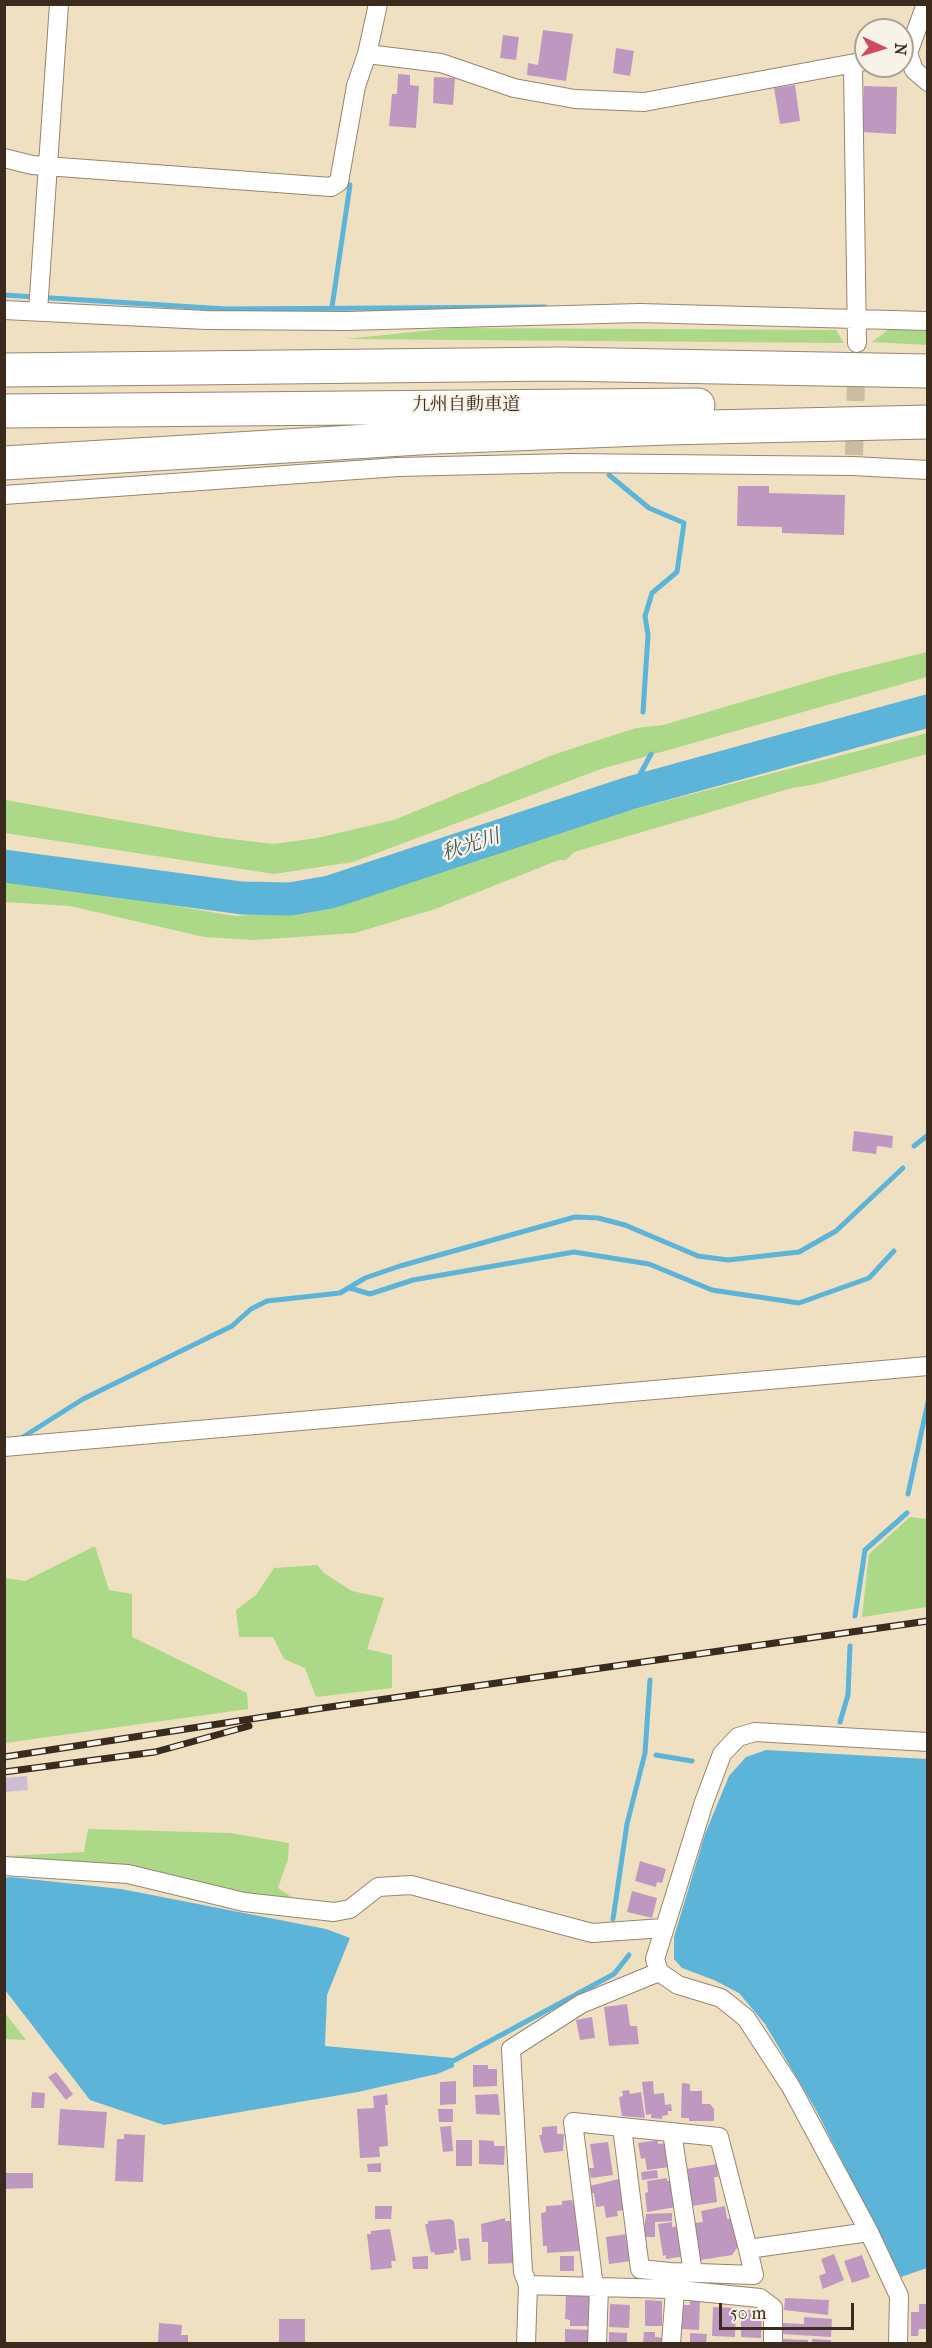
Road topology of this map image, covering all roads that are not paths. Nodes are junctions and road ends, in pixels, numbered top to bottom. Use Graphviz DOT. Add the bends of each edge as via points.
graph roads {
  1 [pos="59,4"];
  2 [pos="378,4"];
  3 [pos="926,4"];
  4 [pos="914,33"];
  5 [pos="367,54"];
  6 [pos="854,65"];
  7 [pos="914,70"];
  8 [pos="859,78"];
  9 [pos="927,82"];
  10 [pos="4,159"];
  11 [pos="48,165"];
  12 [pos="4,310"];
  13 [pos="38,311"];
  14 [pos="858,318"];
  15 [pos="927,321"];
  16 [pos="857,343"];
  17 [pos="4,364"];
  18 [pos="4,370"];
  19 [pos="84,370"];
  20 [pos="927,371"];
  21 [pos="4,411"];
  22 [pos="927,415"];
  23 [pos="927,422"];
  24 [pos="4,464"];
  25 [pos="927,470"];
  26 [pos="4,495"];
  27 [pos="927,1366"];
  28 [pos="4,1447"];
  29 [pos="927,1742"];
  30 [pos="4,1866"];
  31 [pos="663,1928"];
  32 [pos="659,1972"];
  33 [pos="622,2127"];
  34 [pos="672,2132"];
  35 [pos="868,2232"];
  36 [pos="748,2249"];
  37 [pos="693,2273"];
  38 [pos="671,2284"];
  39 [pos="528,2285"];
  40 [pos="597,2287"];
  41 [pos="526,2343"];
  42 [pos="597,2343"];
  43 [pos="671,2343"];
  44 [pos="773,2343"];
  45 [pos="898,2343"];
  1 -- 11 [label="street"];
  2 -- 5 [label="street"];
  3 -- 4 [label="street"];
  5 -- 6 [label="street" via="441,63 514,88 575,99 644,102"];
  5 -- 11 [label="street" via="356,86 339,182 331,187"];
  7 -- 9 [label="street"];
  8 -- 14 [label="street"];
  10 -- 11 [label="street"];
  11 -- 13 [label="street"];
  12 -- 13 [label="street"];
  13 -- 14 [label="street" via="206,320 346,321 640,313"];
  14 -- 15 [label="street"];
  14 -- 16 [label="street"];
  17 -- 19 [label="highway"];
  18 -- 19 [label="highway"];
  19 -- 20 [label="highway" via="560,364"];
  21 -- 22 [label="highway, 九州自動車道" via="684,405"];
  23 -- 24 [label="highway" via="436,437"];
  25 -- 26 [label="street" via="853,460 398,467"];
  27 -- 28 [label="street"];
  29 -- 31 [label="street" via="755,1732 738,1737 722,1754"];
  30 -- 31 [label="street" via="128,1874 244,1902 327,1912 350,1909 378,1887 411,1885 592,1933"];
  31 -- 32 [label="street" via="656,1959"];
  32 -- 35 [label="street" via="678,1985 721,1998 746,2018 791,2086"];
  32 -- 39 [label="street" via="581,2004 511,2049 523,2272"];
  33 -- 34 [label="street"];
  33 -- 38 [label="street" via="640,2269"];
  33 -- 40 [label="street" via="573,2122"];
  34 -- 36 [label="street" via="719,2137"];
  34 -- 37 [label="street"];
  35 -- 36 [label="street"];
  35 -- 45 [label="street" via="898,2296"];
  36 -- 37 [label="street" via="754,2275"];
  37 -- 38 [label="street"];
  38 -- 40 [label="street"];
  38 -- 43 [label="street"];
  38 -- 44 [label="street" via="760,2298 773,2308"];
  39 -- 40 [label="street"];
  39 -- 41 [label="street"];
  40 -- 42 [label="street"];
}
